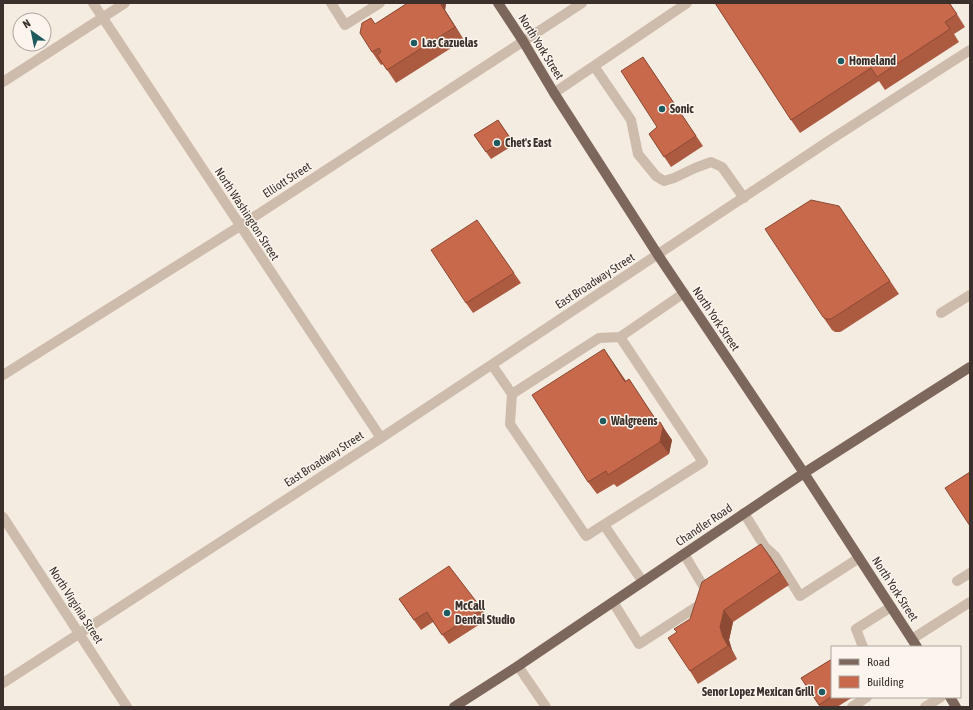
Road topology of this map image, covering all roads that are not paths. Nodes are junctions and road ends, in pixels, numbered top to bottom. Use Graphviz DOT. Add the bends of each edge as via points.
graph roads {
  1 [pos="93,3"];
  2 [pos="125,3"];
  3 [pos="331,3"];
  4 [pos="380,3"];
  5 [pos="498,3"];
  6 [pos="582,3"];
  7 [pos="686,3"];
  8 [pos="102,18"];
  9 [pos="523,41"];
  10 [pos="970,50"];
  11 [pos="594,66"];
  12 [pos="3,82"];
  13 [pos="554,93"];
  14 [pos="744,198"];
  15 [pos="240,226"];
  16 [pos="658,255"];
  17 [pos="684,294"];
  18 [pos="970,294"];
  19 [pos="941,313"];
  20 [pos="620,337"];
  21 [pos="492,365"];
  22 [pos="970,367"];
  23 [pos="3,375"];
  24 [pos="512,394"];
  25 [pos="380,438"];
  26 [pos="804,473"];
  27 [pos="744,513"];
  28 [pos="3,517"];
  29 [pos="604,525"];
  30 [pos="684,554"];
  31 [pos="775,556"];
  32 [pos="859,558"];
  33 [pos="749,572"];
  34 [pos="970,573"];
  35 [pos="956,581"];
  36 [pos="643,582"];
  37 [pos="613,602"];
  38 [pos="970,602"];
  39 [pos="891,607"];
  40 [pos="79,634"];
  41 [pos="914,643"];
  42 [pos="864,646"];
  43 [pos="518,666"];
  44 [pos="3,683"];
  45 [pos="866,698"];
  46 [pos="939,698"];
  47 [pos="951,698"];
  48 [pos="127,707"];
  49 [pos="454,707"];
  50 [pos="546,707"];
  51 [pos="852,707"];
  52 [pos="925,707"];
  53 [pos="956,707"];
  1 -- 8 [label="street, North Washington Street"];
  2 -- 8 [label="street"];
  3 -- 4 [label="street" via="345,25"];
  5 -- 9 [label="main road, North York Street"];
  6 -- 9 [label="street, Elliott Street"];
  7 -- 11 [label="street"];
  8 -- 12 [label="street"];
  8 -- 15 [label="street, North Washington Street"];
  9 -- 13 [label="main road, North York Street"];
  9 -- 15 [label="street, Elliott Street"];
  10 -- 14 [label="street, East Broadway Street"];
  11 -- 13 [label="street"];
  11 -- 14 [label="street" via="631,120 638,154 656,176 664,181 669,180 711,162 722,167"];
  13 -- 16 [label="main road, North York Street"];
  14 -- 16 [label="street, East Broadway Street"];
  15 -- 23 [label="street, Elliott Street"];
  15 -- 25 [label="street, North Washington Street"];
  16 -- 17 [label="main road, North York Street"];
  16 -- 21 [label="street, East Broadway Street"];
  17 -- 20 [label="street"];
  17 -- 26 [label="main road, North York Street"];
  18 -- 19 [label="street"];
  20 -- 24 [label="street" via="599,338"];
  20 -- 29 [label="street" via="703,462"];
  21 -- 24 [label="street"];
  21 -- 25 [label="street, East Broadway Street"];
  22 -- 26 [label="main road, Chandler Road"];
  24 -- 29 [label="street" via="510,424 586,536"];
  25 -- 40 [label="street, East Broadway Street"];
  26 -- 27 [label="main road, Chandler Road"];
  26 -- 32 [label="main road, North York Street"];
  27 -- 30 [label="main road, Chandler Road"];
  27 -- 31 [label="street" via="765,547"];
  28 -- 40 [label="street, North Virginia Street"];
  29 -- 36 [label="street"];
  30 -- 36 [label="main road, Chandler Road"];
  30 -- 37 [label="street" via="714,595 639,644"];
  31 -- 32 [label="street" via="800,596"];
  31 -- 33 [label="street"];
  32 -- 39 [label="main road, North York Street"];
  34 -- 35 [label="street"];
  36 -- 37 [label="main road, Chandler Road"];
  37 -- 43 [label="main road, Chandler Road"];
  38 -- 41 [label="street"];
  39 -- 41 [label="main road, North York Street"];
  39 -- 42 [label="street" via="856,629"];
  40 -- 44 [label="street, East Broadway Street"];
  40 -- 48 [label="street, North Virginia Street"];
  43 -- 49 [label="main road, Chandler Road"];
  43 -- 50 [label="street"];
  45 -- 51 [label="street"];
  46 -- 52 [label="street"];
  47 -- 53 [label="main road"];
}
